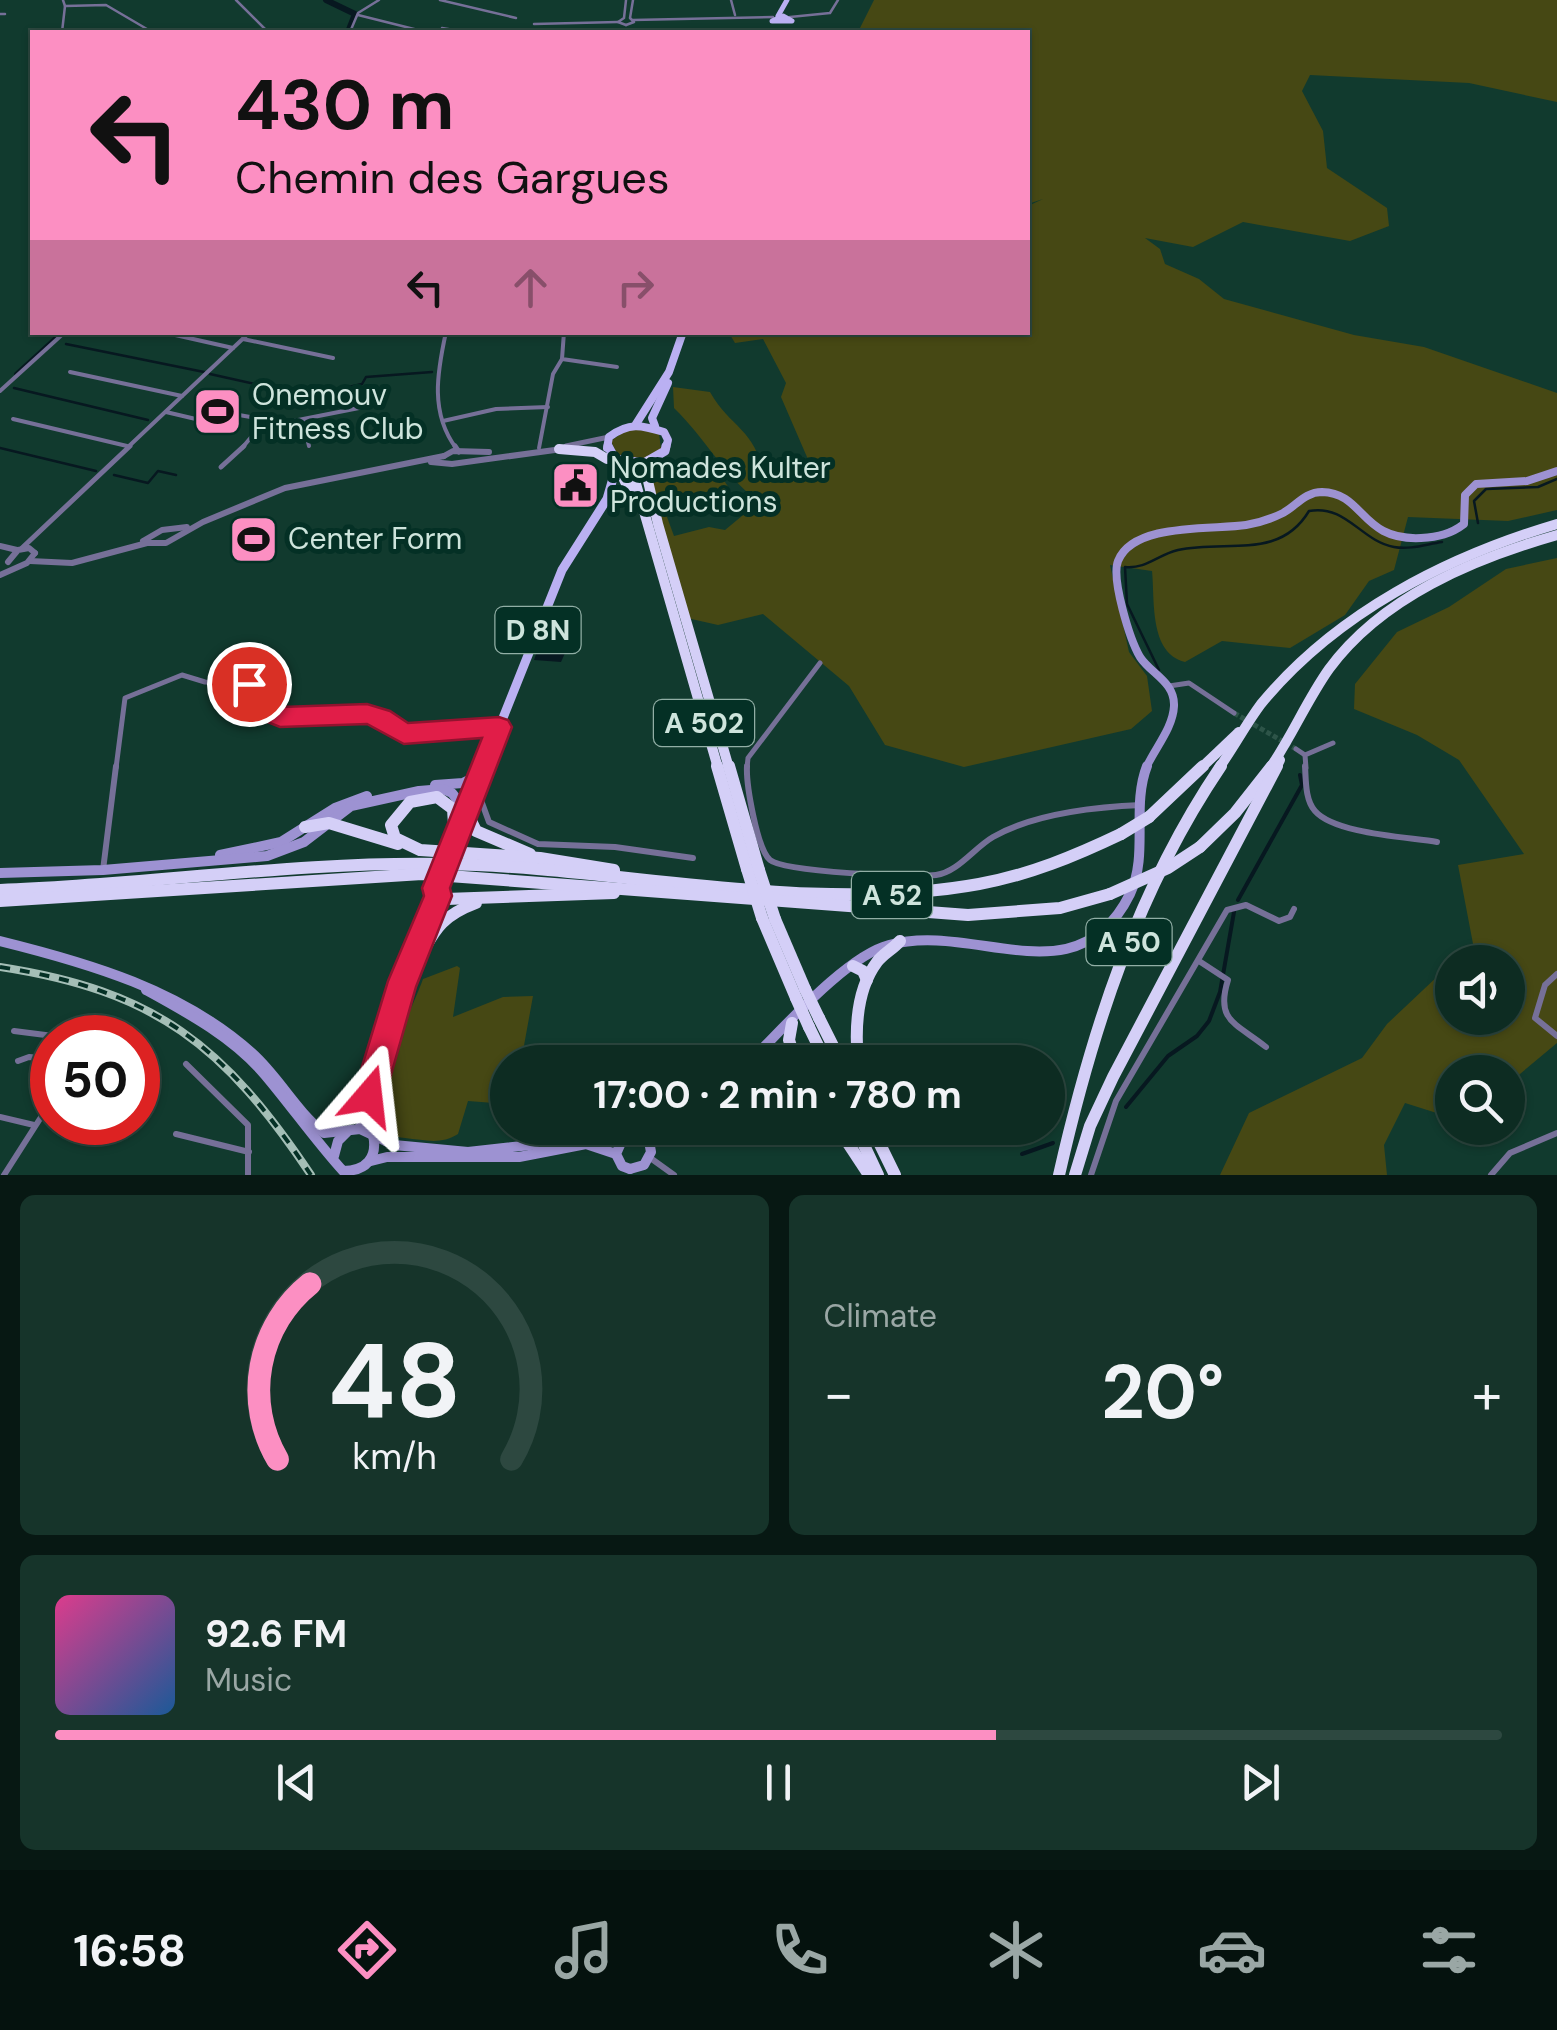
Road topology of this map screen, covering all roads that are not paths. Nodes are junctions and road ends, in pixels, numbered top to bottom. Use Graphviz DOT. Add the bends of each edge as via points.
graph roads {
  1 [pos="63,0"];
  2 [pos="236,0"];
  3 [pos="379,0"];
  4 [pos="440,0"];
  5 [pos="626,0"];
  6 [pos="634,0"];
  7 [pos="731,0"];
  8 [pos="789,0"];
  9 [pos="838,0"];
  10 [pos="65,6"];
  11 [pos="358,15"];
  12 [pos="735,17"];
  13 [pos="516,18"];
  14 [pos="624,18"];
  15 [pos="788,19"];
  16 [pos="633,20"];
  17 [pos="775,20"];
  18 [pos="618,22"];
  19 [pos="534,24"];
  20 [pos="626,25"];
  21 [pos="442,28"];
  22 [pos="62,30"];
  23 [pos="149,30"];
  24 [pos="266,30"];
  25 [pos="351,30"];
  26 [pos="418,30"];
  27 [pos="454,30"];
  28 [pos="625,30"];
  29 [pos="778,30"];
  30 [pos="780,30"];
  31 [pos="62,335"];
  32 [pos="176,335"];
  33 [pos="247,335"];
  34 [pos="445,335"];
  35 [pos="564,335"];
  36 [pos="685,335"];
  37 [pos="685,335"];
  38 [pos="243,339"];
  39 [pos="234,348"];
  40 [pos="333,358"];
  41 [pos="562,359"];
  42 [pos="617,366"];
  43 [pos="70,372"];
  44 [pos="0,391"];
  45 [pos="182,396"];
  46 [pos="548,407"];
  47 [pos="359,408"];
  48 [pos="166,412"];
  49 [pos="13,419"];
  50 [pos="302,420"];
  51 [pos="442,420"];
  52 [pos="264,422"];
  53 [pos="636,424"];
  54 [pos="655,426"];
  55 [pos="609,437"];
  56 [pos="448,439"];
  57 [pos="309,446"];
  58 [pos="129,447"];
  59 [pos="539,448"];
  60 [pos="560,449"];
  61 [pos="461,455"];
  62 [pos="609,456"];
  63 [pos="446,457"];
  64 [pos="649,462"];
  65 [pos="625,466"];
  66 [pos="221,467"];
  67 [pos="381,468"];
  68 [pos="1557,472"];
  69 [pos="610,492"];
  70 [pos="48,522"];
  71 [pos="1557,524"];
  72 [pos="194,526"];
  73 [pos="172,529"];
  74 [pos="1557,535"];
  75 [pos="175,538"];
  76 [pos="156,539"];
  77 [pos="0,548"];
  78 [pos="20,549"];
  79 [pos="33,555"];
  80 [pos="8,560"];
  81 [pos="16,566"];
  82 [pos="0,572"];
  83 [pos="820,662"];
  84 [pos="1168,686"];
  85 [pos="1234,713"];
  86 [pos="499,727"];
  87 [pos="1244,728"];
  88 [pos="1333,743"];
  89 [pos="1289,750"];
  90 [pos="1306,755"];
  91 [pos="479,776"];
  92 [pos="463,782"];
  93 [pos="474,791"];
  94 [pos="452,793"];
  95 [pos="466,810"];
  96 [pos="1145,811"];
  97 [pos="329,822"];
  98 [pos="304,827"];
  99 [pos="455,840"];
  100 [pos="1436,842"];
  101 [pos="404,846"];
  102 [pos="540,858"];
  103 [pos="693,858"];
  104 [pos="154,865"];
  105 [pos="103,870"];
  106 [pos="753,870"];
  107 [pos="0,873"];
  108 [pos="652,885"];
  109 [pos="436,888"];
  110 [pos="0,890"];
  111 [pos="487,899"];
  112 [pos="0,900"];
  113 [pos="1294,909"];
  114 [pos="0,941"];
  115 [pos="900,941"];
  116 [pos="1199,962"];
  117 [pos="853,966"];
  118 [pos="1557,974"];
  119 [pos="867,980"];
  120 [pos="402,981"];
  121 [pos="138,984"];
  122 [pos="814,1022"];
  123 [pos="792,1023"];
  124 [pos="14,1031"];
  125 [pos="30,1033"];
  126 [pos="1557,1036"];
  127 [pos="768,1045"];
  128 [pos="793,1045"];
  129 [pos="821,1045"];
  130 [pos="830,1045"];
  131 [pos="858,1045"];
  132 [pos="1266,1047"];
  133 [pos="30,1057"];
  134 [pos="18,1061"];
  135 [pos="186,1064"];
  136 [pos="0,1117"];
  137 [pos="30,1124"];
  138 [pos="354,1130"];
  139 [pos="30,1132"];
  140 [pos="1557,1133"];
  141 [pos="176,1134"];
  142 [pos="374,1135"];
  143 [pos="536,1145"];
  144 [pos="620,1145"];
  145 [pos="649,1145"];
  146 [pos="849,1145"];
  147 [pos="864,1145"];
  148 [pos="881,1145"];
  149 [pos="886,1145"];
  150 [pos="249,1152"];
  151 [pos="616,1154"];
  152 [pos="334,1156"];
  153 [pos="650,1158"];
  154 [pos="371,1161"];
  155 [pos="630,1172"];
  156 [pos="341,1173"];
  157 [pos="4,1175"];
  158 [pos="248,1175"];
  159 [pos="674,1175"];
  160 [pos="869,1175"];
  161 [pos="878,1175"];
  162 [pos="896,1175"];
  163 [pos="1059,1175"];
  164 [pos="1075,1175"];
  165 [pos="1091,1175"];
  166 [pos="1490,1175"];
  1 -- 10 [label="street"];
  2 -- 24 [label="street"];
  3 -- 11 [label="street"];
  4 -- 13 [label="street"];
  5 -- 14 [label="street"];
  6 -- 16 [label="street"];
  7 -- 12 [label="street"];
  8 -- 15 [label="main road"];
  8 -- 17 [label="main road"];
  9 -- 15 [label="street" via="830,13"];
  10 -- 22 [label="street"];
  10 -- 23 [label="street" via="106,5"];
  11 -- 25 [label="street"];
  11 -- 26 [label="street"];
  12 -- 16 [label="street"];
  12 -- 17 [label="street"];
  14 -- 16 [label="street"];
  14 -- 18 [label="street"];
  15 -- 17 [label="main road"];
  15 -- 30 [label="main road"];
  16 -- 20 [label="street"];
  17 -- 29 [label="main road"];
  18 -- 19 [label="street"];
  18 -- 20 [label="street"];
  20 -- 28 [label="street"];
  21 -- 27 [label="street"];
  31 -- 44 [label="street"];
  32 -- 39 [label="street"];
  33 -- 38 [label="street"];
  34 -- 51 [label="street" via="434,393"];
  35 -- 41 [label="street"];
  36 -- 53 [label="main road"];
  37 -- 54 [label="main road" via="652,418"];
  38 -- 39 [label="street"];
  38 -- 40 [label="street"];
  39 -- 45 [label="street"];
  41 -- 42 [label="street"];
  41 -- 46 [label="street"];
  43 -- 45 [label="street"];
  45 -- 48 [label="street"];
  46 -- 51 [label="street"];
  46 -- 59 [label="street"];
  47 -- 50 [label="street"];
  48 -- 52 [label="street"];
  48 -- 58 [label="street"];
  49 -- 58 [label="street"];
  50 -- 52 [label="street"];
  50 -- 57 [label="street"];
  51 -- 56 [label="street"];
  52 -- 66 [label="street"];
  53 -- 54 [label="main road"];
  53 -- 55 [label="main road"];
  54 -- 64 [label="main road" via="668,444"];
  55 -- 59 [label="street"];
  55 -- 62 [label="main road"];
  56 -- 61 [label="street"];
  56 -- 63 [label="street"];
  58 -- 70 [label="street"];
  59 -- 61 [label="street"];
  60 -- 61 [label="street"];
  60 -- 62 [label="highway"];
  61 -- 63 [label="street"];
  61 -- 63 [label="street"];
  62 -- 65 [label="main road"];
  62 -- 69 [label="main road, D 8N"];
  63 -- 67 [label="street"];
  64 -- 65 [label="main road"];
  64 -- 106 [label="highway, A 502" via="658,524"];
  65 -- 69 [label="main road, D 8N" via="616,468"];
  65 -- 106 [label="highway, A 502"];
  67 -- 72 [label="street" via="285,488"];
  68 -- 84 [label="main road" via="1476,484 1465,496 1464,524 1438,536 1386,538 1347,501 1324,492 1246,525 1195,526 1144,538 1122,556 1117,578 1134,643"];
  69 -- 86 [label="main road, D 8N" via="562,570"];
  70 -- 77 [label="street" via="22,543"];
  70 -- 78 [label="street"];
  70 -- 79 [label="street" via="33,542"];
  71 -- 87 [label="highway, A 50" via="1435,570 1357,617 1304,660"];
  72 -- 73 [label="street"];
  72 -- 75 [label="street"];
  73 -- 75 [label="street"];
  73 -- 76 [label="street"];
  74 -- 89 [label="highway, A 50" via="1449,577 1372,627 1336,660"];
  75 -- 76 [label="street" via="166,544"];
  76 -- 79 [label="street" via="72,562"];
  77 -- 78 [label="street"];
  77 -- 80 [label="street"];
  78 -- 79 [label="street"];
  78 -- 80 [label="street"];
  79 -- 81 [label="street"];
  80 -- 81 [label="street"];
  80 -- 82 [label="street"];
  81 -- 82 [label="street"];
  83 -- 96 [label="street" via="748,758 746,780 762,850 774,864 936,875 1005,832 1120,805"];
  84 -- 85 [label="street" via="1188,683"];
  84 -- 96 [label="main road" via="1172,718 1144,774"];
  86 -- 91 [label="main road, D 8N"];
  86 -- 105 [label="street" via="404,734 367,714 280,717 268,712 256,684 187,675 125,698"];
  87 -- 96 [label="highway, A 52"];
  87 -- 163 [label="highway, A 50" via="1148,894 1081,1078"];
  88 -- 90 [label="street"];
  89 -- 90 [label="street"];
  89 -- 108 [label="highway, A 52, bridge" via="1200,848 1110,894 1060,908 968,915"];
  89 -- 164 [label="highway, A 50" via="1113,1076"];
  90 -- 100 [label="street" via="1309,800 1322,818"];
  91 -- 92 [label="main road"];
  91 -- 93 [label="main road, D 8N"];
  92 -- 93 [label="main road"];
  92 -- 98 [label="main road" via="353,799"];
  93 -- 94 [label="main road"];
  93 -- 95 [label="main road, D 8N"];
  93 -- 103 [label="street" via="490,822 538,844"];
  94 -- 95 [label="main road"];
  94 -- 97 [label="main road" via="378,797"];
  95 -- 99 [label="main road, D 8N"];
  95 -- 102 [label="highway" via="476,830"];
  96 -- 108 [label="highway, A 52, bridge" via="1121,834 1067,862 1019,878 929,893"];
  96 -- 115 [label="main road" via="1132,889 1105,932 1085,946 1031,953 945,939"];
  97 -- 98 [label="highway"];
  97 -- 101 [label="highway"];
  97 -- 104 [label="main road" via="304,842 267,856"];
  98 -- 104 [label="main road" via="262,849"];
  99 -- 101 [label="highway" via="448,802 421,796 394,818 391,831"];
  99 -- 109 [label="main road, D 8N, bridge"];
  101 -- 102 [label="highway"];
  102 -- 108 [label="highway"];
  104 -- 105 [label="main road"];
  105 -- 107 [label="main road"];
  106 -- 122 [label="highway, A 502, bridge"];
  108 -- 110 [label="highway, A 52" via="464,864 387,864"];
  108 -- 111 [label="highway"];
  108 -- 112 [label="highway, A 52" via="392,874"];
  109 -- 111 [label="highway" via="446,899"];
  109 -- 120 [label="main road, D 8N"];
  111 -- 120 [label="highway" via="436,923 416,969"];
  113 -- 116 [label="street" via="1279,921 1236,904"];
  114 -- 121 [label="main road"];
  115 -- 117 [label="main road"];
  115 -- 119 [label="highway"];
  116 -- 132 [label="street" via="1229,984 1220,1002 1223,1012"];
  116 -- 165 [label="street" via="1116,1101"];
  117 -- 119 [label="highway"];
  117 -- 123 [label="main road"];
  118 -- 126 [label="street" via="1545,985 1536,1018"];
  119 -- 131 [label="highway"];
  120 -- 138 [label="main road, D 8N"];
  121 -- 138 [label="main road" via="230,1033 268,1067 313,1126 324,1133"];
  121 -- 152 [label="main road" via="228,1039"];
  122 -- 129 [label="highway, A 502"];
  122 -- 130 [label="highway, A 502"];
  123 -- 127 [label="main road"];
  123 -- 128 [label="highway"];
  124 -- 125 [label="street"];
  133 -- 134 [label="street"];
  135 -- 150 [label="street" via="248,1126"];
  136 -- 137 [label="street"];
  138 -- 142 [label="main road"];
  138 -- 152 [label="main road" via="338,1141"];
  139 -- 157 [label="street"];
  140 -- 166 [label="street" via="1510,1153"];
  141 -- 150 [label="street"];
  142 -- 143 [label="main road" via="410,1147 468,1152"];
  142 -- 154 [label="main road"];
  144 -- 151 [label="main road"];
  145 -- 153 [label="main road"];
  146 -- 160 [label="highway"];
  147 -- 161 [label="highway"];
  148 -- 162 [label="highway"];
  149 -- 162 [label="highway"];
  150 -- 158 [label="street"];
  151 -- 154 [label="main road" via="586,1144 519,1157"];
  151 -- 155 [label="main road"];
  152 -- 156 [label="main road"];
  153 -- 155 [label="main road"];
  153 -- 159 [label="street"];
  154 -- 156 [label="main road"];
}
